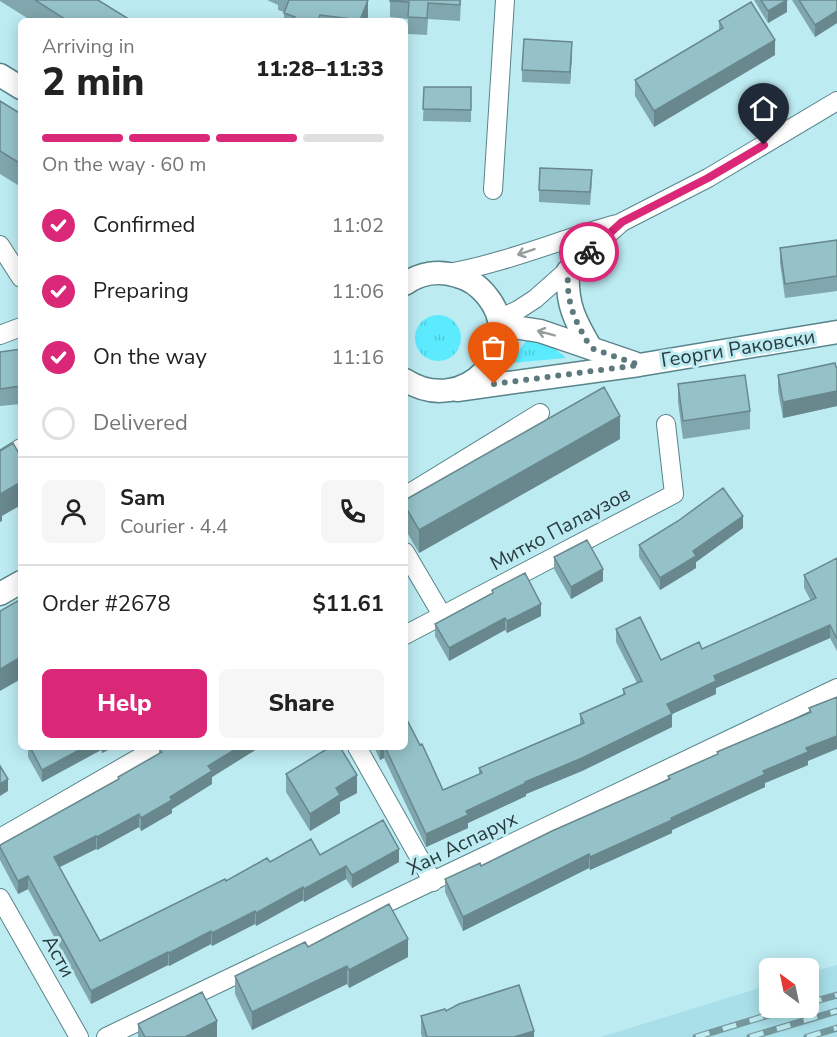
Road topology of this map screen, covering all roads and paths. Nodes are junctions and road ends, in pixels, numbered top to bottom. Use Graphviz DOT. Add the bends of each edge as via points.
graph roads {
  1 [pos="505,0"];
  2 [pos="0,75"];
  3 [pos="18,86"];
  4 [pos="837,102"];
  5 [pos="493,190"];
  6 [pos="622,222"];
  7 [pos="0,245"];
  8 [pos="408,268"];
  9 [pos="568,271"];
  10 [pos="18,273"];
  11 [pos="440,273"];
  12 [pos="408,282"];
  13 [pos="499,322"];
  14 [pos="837,332"];
  15 [pos="591,348"];
  16 [pos="639,365"];
  17 [pos="408,382"];
  18 [pos="450,391"];
  19 [pos="408,401"];
  20 [pos="540,413"];
  21 [pos="666,424"];
  22 [pos="18,450"];
  23 [pos="0,461"];
  24 [pos="408,494"];
  25 [pos="408,557"];
  26 [pos="18,584"];
  27 [pos="0,594"];
  28 [pos="442,615"];
  29 [pos="408,633"];
  30 [pos="837,688"];
  31 [pos="153,750"];
  32 [pos="359,750"];
  33 [pos="0,838"];
  34 [pos="433,882"];
  35 [pos="0,898"];
  36 [pos="79,1037"];
  37 [pos="106,1037"];
  1 -- 5 [label="street"];
  2 -- 3 [label="street"];
  4 -- 6 [label="street" via="708,178"];
  6 -- 9 [label="street"];
  6 -- 11 [label="street, one-way" via="488,264"];
  7 -- 10 [label="street"];
  8 -- 11 [label="street"];
  9 -- 13 [label="street"];
  9 -- 15 [label="street" via="567,290 573,317"];
  11 -- 12 [label="street"];
  11 -- 13 [label="street" via="465,278 480,288 492,302"];
  15 -- 13 [label="street, Георги Раковски, one-way"];
  13 -- 18 [label="street" via="499,342 485,372"];
  14 -- 16 [label="street, Георги Раковски"];
  15 -- 16 [label="street, Георги Раковски"];
  16 -- 18 [label="street, Георги Раковски"];
  17 -- 18 [label="street" via="424,390"];
  18 -- 19 [label="street"];
  20 -- 24 [label="street"];
  21 -- 28 [label="street, Митко Палаузов" via="674,494"];
  22 -- 23 [label="street"];
  25 -- 28 [label="street"];
  26 -- 27 [label="street"];
  28 -- 29 [label="street, Митко Палаузов"];
  30 -- 34 [label="street, Хан Аспарух"];
  31 -- 33 [label="street"];
  32 -- 34 [label="street"];
  34 -- 37 [label="street, Хан Аспарух"];
  35 -- 36 [label="street, Асти"];
}
